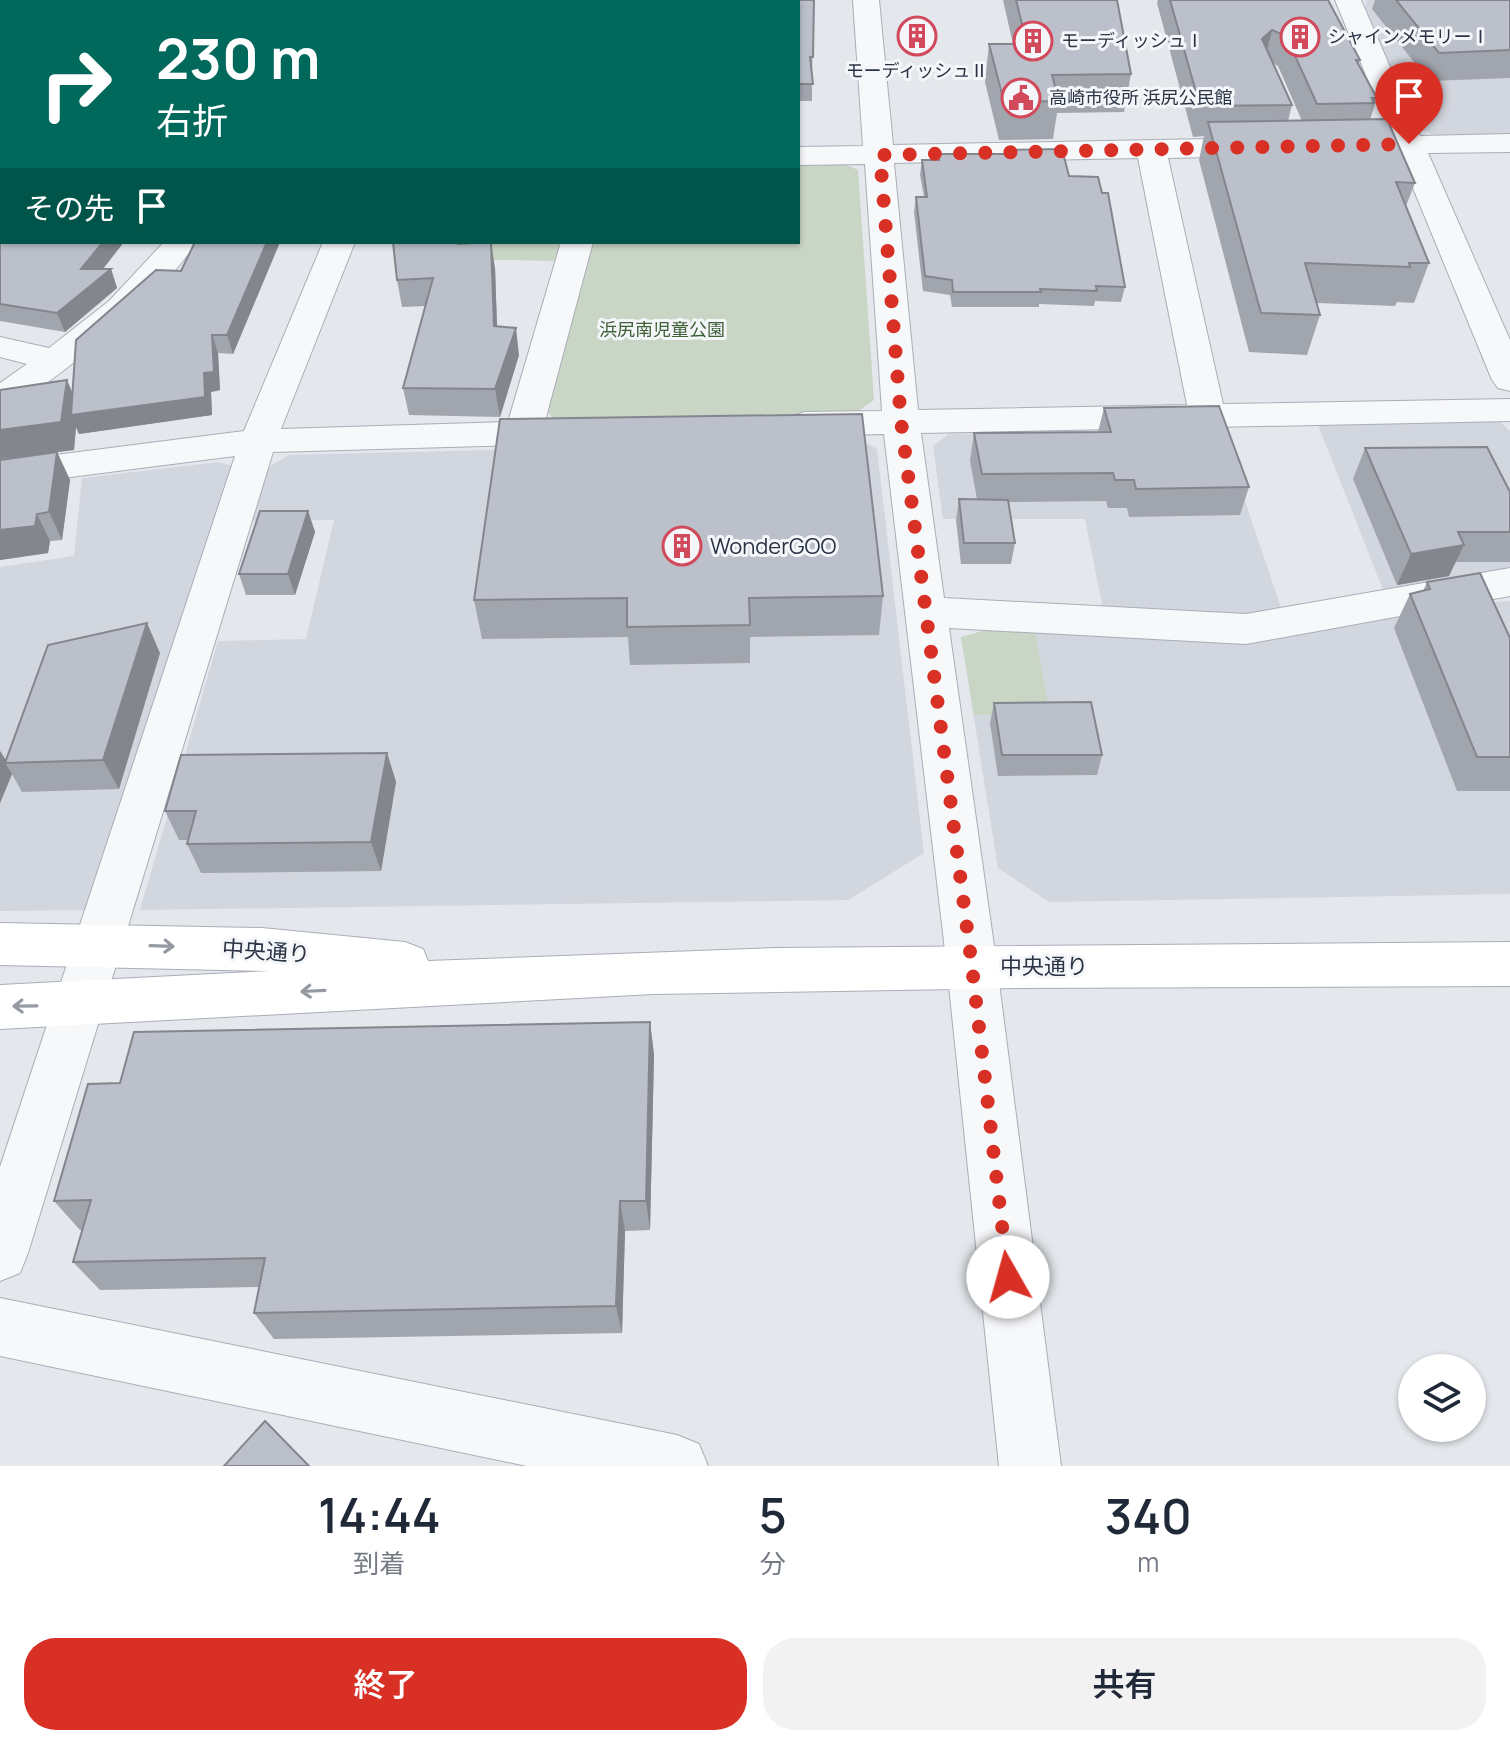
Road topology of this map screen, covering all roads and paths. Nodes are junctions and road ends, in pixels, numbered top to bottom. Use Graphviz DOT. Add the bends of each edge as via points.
graph roads {
  1 [pos="866,0"];
  2 [pos="1348,0"];
  3 [pos="1510,143"];
  4 [pos="1409,144"];
  5 [pos="1151,149"];
  6 [pos="880,155"];
  7 [pos="800,156"];
  8 [pos="180,244"];
  9 [pos="338,244"];
  10 [pos="576,244"];
  11 [pos="0,347"];
  12 [pos="54,360"];
  13 [pos="1510,380"];
  14 [pos="0,400"];
  15 [pos="1510,410"];
  16 [pos="1207,414"];
  17 [pos="901,421"];
  18 [pos="775,425"];
  19 [pos="586,431"];
  20 [pos="523,433"];
  21 [pos="258,441"];
  22 [pos="0,474"];
  23 [pos="1510,582"];
  24 [pos="925,612"];
  25 [pos="97,943"];
  26 [pos="0,944"];
  27 [pos="1510,964"];
  28 [pos="972,967"];
  29 [pos="530,977"];
  30 [pos="78,1005"];
  31 [pos="0,1007"];
  32 [pos="0,1253"];
  33 [pos="0,1327"];
  34 [pos="677,1466"];
  35 [pos="1030,1466"];
  1 -- 6 [label="street"];
  2 -- 4 [label="street"];
  3 -- 4 [label="street"];
  4 -- 5 [label="street"];
  4 -- 13 [label="street"];
  5 -- 6 [label="street"];
  5 -- 16 [label="street"];
  6 -- 7 [label="street"];
  6 -- 17 [label="street"];
  8 -- 12 [label="street" via="111,318"];
  9 -- 21 [label="street"];
  10 -- 20 [label="street"];
  11 -- 12 [label="street"];
  12 -- 14 [label="street"];
  15 -- 16 [label="street"];
  16 -- 17 [label="street"];
  17 -- 18 [label="street"];
  17 -- 24 [label="street"];
  19 -- 20 [label="street"];
  20 -- 21 [label="street"];
  21 -- 22 [label="street"];
  21 -- 25 [label="street"];
  23 -- 24 [label="street" via="1246,629"];
  24 -- 28 [label="street"];
  25 -- 26 [label="street, 中央通り"];
  25 -- 29 [label="street, 中央通り, one-way" via="262,949"];
  25 -- 30 [label="street"];
  27 -- 28 [label="street, 中央通り"];
  28 -- 29 [label="street, 中央通り"];
  28 -- 35 [label="street"];
  29 -- 30 [label="street, 中央通り, one-way"];
  30 -- 31 [label="street, 中央通り, one-way"];
  30 -- 32 [label="street"];
  33 -- 34 [label="street"];
}
